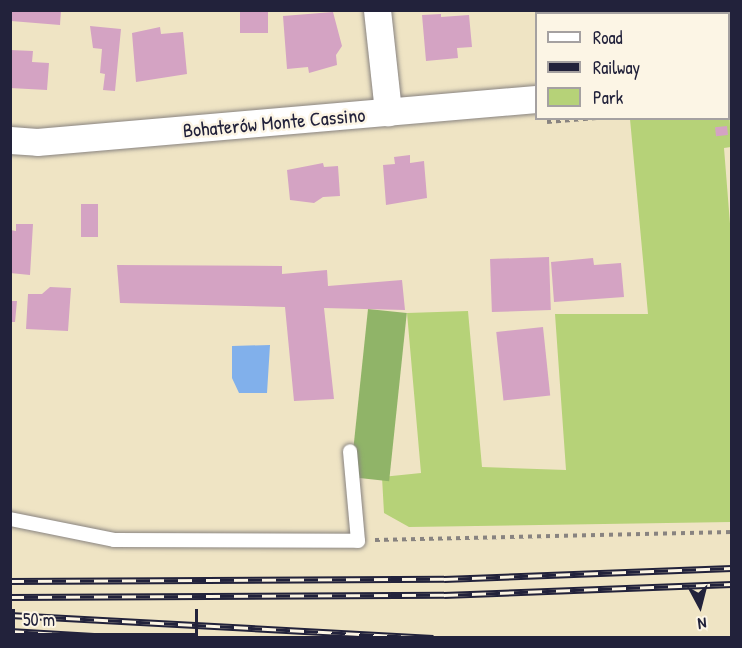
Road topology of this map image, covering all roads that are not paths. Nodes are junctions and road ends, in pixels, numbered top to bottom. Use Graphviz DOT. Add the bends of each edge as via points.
graph roads {
  1 [pos="377,10"];
  2 [pos="730,10"];
  3 [pos="732,21"];
  4 [pos="535,99"];
  5 [pos="388,112"];
  6 [pos="10,140"];
  7 [pos="350,451"];
  8 [pos="10,519"];
  1 -- 5 [label="street"];
  2 -- 3 [label="street"];
  4 -- 5 [label="street, Bohaterów Monte Cassino"];
  5 -- 6 [label="street, Bohaterów Monte Cassino" via="37,142"];
  7 -- 8 [label="lane" via="358,541 114,540"];
}
